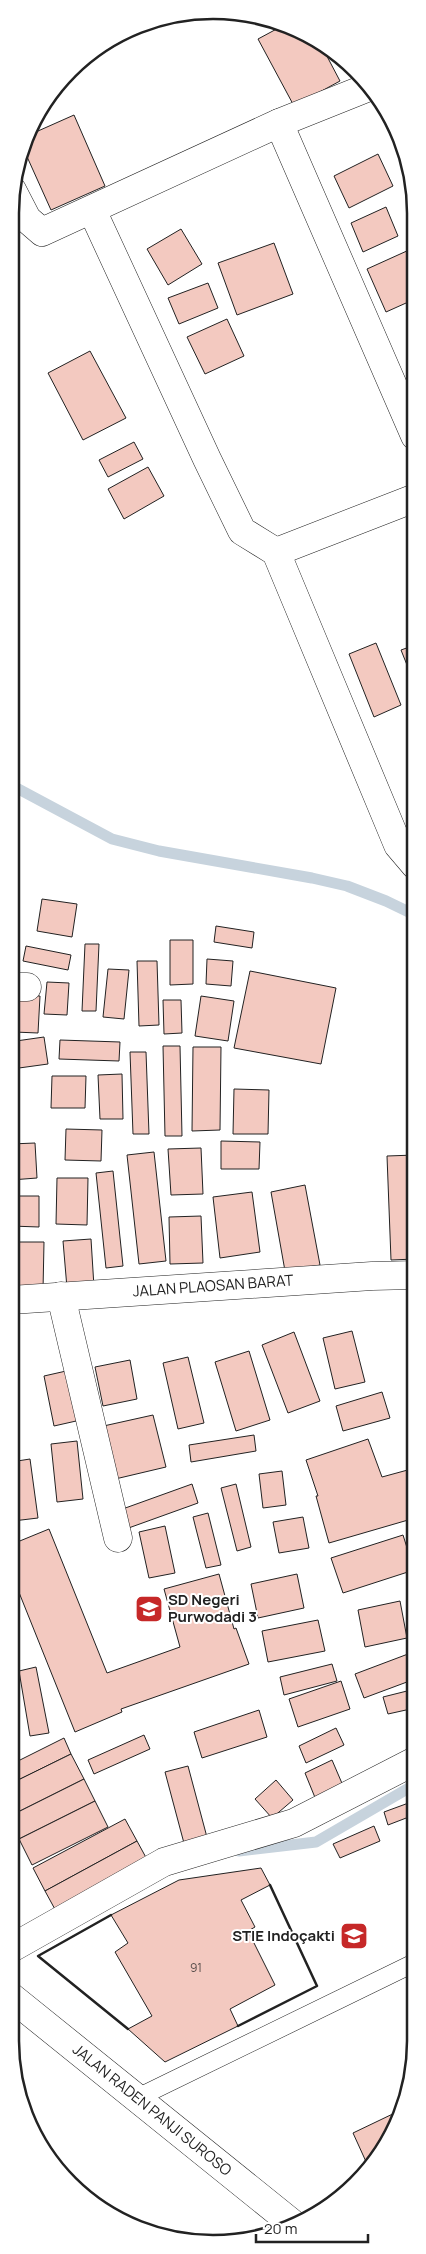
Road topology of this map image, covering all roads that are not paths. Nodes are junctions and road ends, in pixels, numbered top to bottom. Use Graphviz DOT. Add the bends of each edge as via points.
graph roads {
  1 [pos="363,90"];
  2 [pos="279,123"];
  3 [pos="19,204"];
  4 [pos="92,210"];
  5 [pos="407,418"];
  6 [pos="407,501"];
  7 [pos="276,552"];
  8 [pos="407,856"];
  9 [pos="407,1275"];
  10 [pos="61,1296"];
  11 [pos="19,1299"];
  12 [pos="118,1538"];
  13 [pos="407,1765"];
  14 [pos="19,1944"];
  15 [pos="407,1967"];
  16 [pos="19,2003"];
  17 [pos="136,2098"];
  18 [pos="288,2220"];
  1 -- 2 [label="main road"];
  2 -- 4 [label="main road"];
  2 -- 5 [label="main road"];
  3 -- 4 [label="main road" via="27,219 42,232"];
  4 -- 7 [label="main road" via="242,532"];
  6 -- 7 [label="main road"];
  7 -- 8 [label="main road" via="398,845"];
  9 -- 10 [label="main road, JALAN PLAOSAN BARAT"];
  10 -- 11 [label="main road, JALAN PLAOSAN BARAT"];
  10 -- 12 [label="main road"];
  13 -- 14 [label="main road" via="294,1823 164,1862"];
  15 -- 17 [label="lane"];
  16 -- 17 [label="main road, JALAN RADEN PANJI SUROSO"];
  17 -- 18 [label="main road, JALAN RADEN PANJI SUROSO"];
}
